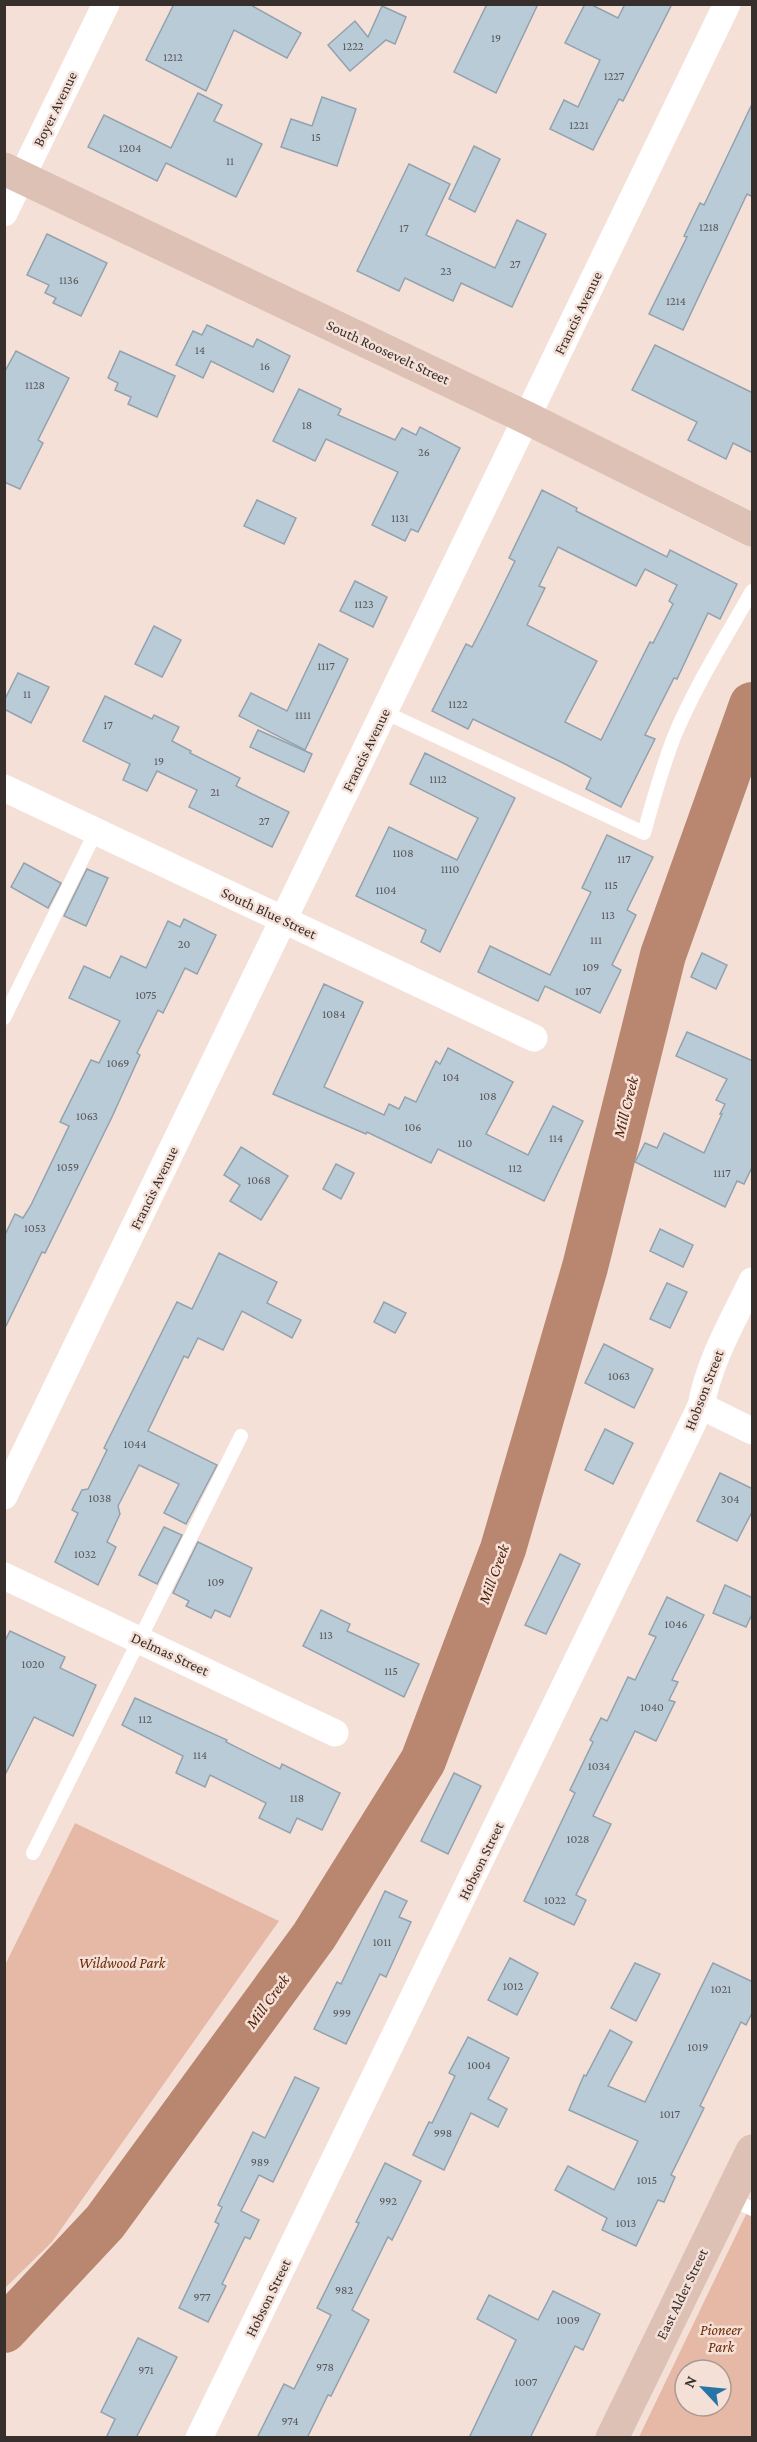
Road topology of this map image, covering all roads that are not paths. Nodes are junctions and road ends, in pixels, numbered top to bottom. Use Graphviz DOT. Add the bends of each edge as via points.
graph roads {
  1 [pos="106,4"];
  2 [pos="727,4"];
  3 [pos="13,173"];
  4 [pos="4,213"];
  5 [pos="527,418"];
  6 [pos="753,530"];
  7 [pos="753,591"];
  8 [pos="384,712"];
  9 [pos="4,788"];
  10 [pos="96,831"];
  11 [pos="284,920"];
  12 [pos="4,1018"];
  13 [pos="534,1038"];
  14 [pos="753,1281"];
  15 [pos="701,1406"];
  16 [pos="753,1431"];
  17 [pos="241,1436"];
  18 [pos="4,1496"];
  19 [pos="4,1576"];
  20 [pos="139,1640"];
  21 [pos="335,1733"];
  22 [pos="33,1853"];
  23 [pos="753,2151"];
  24 [pos="741,2203"];
  25 [pos="199,2438"];
  26 [pos="612,2438"];
  1 -- 3 [label="street, Boyer Avenue"];
  2 -- 5 [label="street, Francis Avenue"];
  3 -- 4 [label="street, Boyer Avenue"];
  3 -- 5 [label="main road, South Roosevelt Street"];
  5 -- 6 [label="main road, South Roosevelt Street"];
  5 -- 8 [label="street, Francis Avenue"];
  7 -- 8 [label="lane" via="675,735 644,833"];
  8 -- 11 [label="street, Francis Avenue"];
  9 -- 10 [label="street, South Blue Street"];
  10 -- 11 [label="street, South Blue Street"];
  10 -- 12 [label="lane"];
  11 -- 13 [label="street, South Blue Street"];
  11 -- 18 [label="street, Francis Avenue"];
  14 -- 15 [label="street, Hobson Street" via="712,1363"];
  15 -- 16 [label="street"];
  15 -- 25 [label="street, Hobson Street"];
  17 -- 20 [label="lane"];
  19 -- 20 [label="street, Delmas Street"];
  20 -- 21 [label="street, Delmas Street"];
  20 -- 22 [label="lane"];
  23 -- 24 [label="main road, East Alder Street"];
  24 -- 26 [label="main road, East Alder Street"];
}
